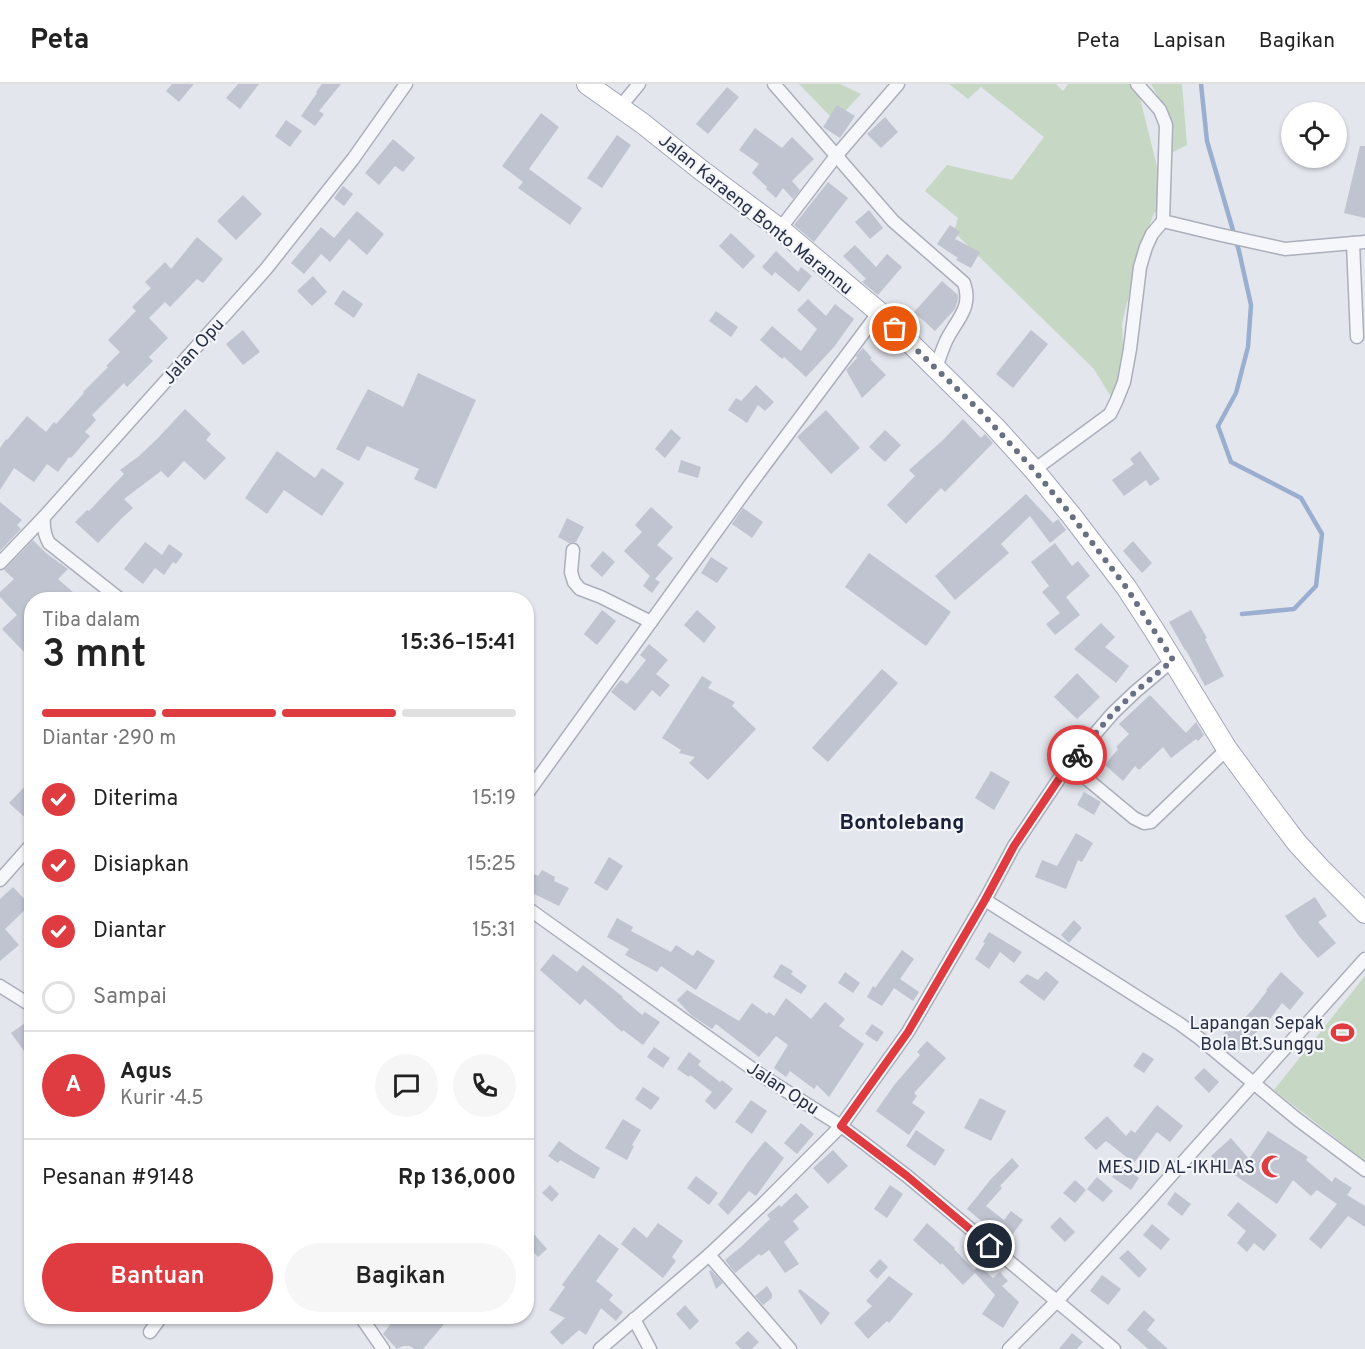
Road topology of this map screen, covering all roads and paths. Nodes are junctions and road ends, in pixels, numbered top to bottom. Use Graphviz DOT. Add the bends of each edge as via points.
graph roads {
  1 [pos="406,84"];
  2 [pos="587,84"];
  3 [pos="639,84"];
  4 [pos="774,84"];
  5 [pos="898,84"];
  6 [pos="1137,84"];
  7 [pos="620,107"];
  8 [pos="836,156"];
  9 [pos="1163,221"];
  10 [pos="780,229"];
  11 [pos="1359,242"];
  12 [pos="879,312"];
  13 [pos="1357,337"];
  14 [pos="936,368"];
  15 [pos="1034,470"];
  16 [pos="44,516"];
  17 [pos="573,550"];
  18 [pos="0,563"];
  19 [pos="111,592"];
  20 [pos="651,622"];
  21 [pos="1173,660"];
  22 [pos="1227,748"];
  23 [pos="1069,764"];
  24 [pos="534,784"];
  25 [pos="24,853"];
  26 [pos="0,880"];
  27 [pos="985,900"];
  28 [pos="534,913"];
  29 [pos="1365,913"];
  30 [pos="1365,959"];
  31 [pos="0,986"];
  32 [pos="24,1001"];
  33 [pos="1254,1084"];
  34 [pos="841,1126"];
  35 [pos="1365,1170"];
  36 [pos="709,1255"];
  37 [pos="1057,1301"];
  38 [pos="633,1319"];
  39 [pos="156,1324"];
  40 [pos="366,1324"];
  41 [pos="150,1332"];
  42 [pos="383,1349"];
  43 [pos="600,1349"];
  44 [pos="650,1349"];
  45 [pos="790,1349"];
  46 [pos="1009,1349"];
  47 [pos="1114,1349"];
  1 -- 16 [label="street, Jalan Opu" via="353,159 266,268"];
  2 -- 7 [label="main road, Jalan Karaeng Bonto Marannu"];
  3 -- 7 [label="street"];
  4 -- 8 [label="street"];
  5 -- 8 [label="street"];
  6 -- 9 [label="street" via="1160,110 1166,125"];
  7 -- 10 [label="main road, Jalan Karaeng Bonto Marannu"];
  8 -- 10 [label="street"];
  8 -- 14 [label="street" via="893,221 964,283 967,293 963,313 946,340"];
  9 -- 11 [label="street" via="1285,249"];
  9 -- 15 [label="street" via="1152,234 1143,257 1124,382 1110,414"];
  10 -- 12 [label="main road, Jalan Karaeng Bonto Marannu"];
  11 -- 13 [label="street"];
  12 -- 14 [label="main road, Jalan Karaeng Bonto Marannu"];
  12 -- 20 [label="street"];
  14 -- 15 [label="main road, Jalan Karaeng Bonto Marannu"];
  15 -- 21 [label="main road, Jalan Karaeng Bonto Marannu" via="1126,587"];
  16 -- 18 [label="street, Jalan Opu"];
  16 -- 19 [label="street" via="49,543"];
  17 -- 20 [label="street" via="572,572 580,590"];
  20 -- 24 [label="street"];
  21 -- 22 [label="main road, Jalan Karaeng Bonto Marannu"];
  21 -- 23 [label="street" via="1113,713"];
  22 -- 23 [label="street" via="1151,822 1144,823"];
  22 -- 29 [label="main road, Jalan Karaeng Bonto Marannu" via="1297,843"];
  23 -- 27 [label="street" via="1014,846"];
  25 -- 26 [label="street"];
  27 -- 33 [label="street" via="1180,1024"];
  27 -- 34 [label="street" via="908,1032"];
  28 -- 34 [label="street, Jalan Opu" via="761,1075"];
  30 -- 33 [label="street"];
  31 -- 32 [label="street"];
  33 -- 35 [label="street"];
  33 -- 37 [label="street"];
  34 -- 36 [label="street"];
  34 -- 37 [label="street, Jalan Opu"];
  36 -- 38 [label="street"];
  36 -- 45 [label="street"];
  37 -- 46 [label="street"];
  37 -- 47 [label="street, Jalan Opu"];
  38 -- 43 [label="street"];
  38 -- 44 [label="street"];
  39 -- 41 [label="street"];
  40 -- 42 [label="street"];
}
